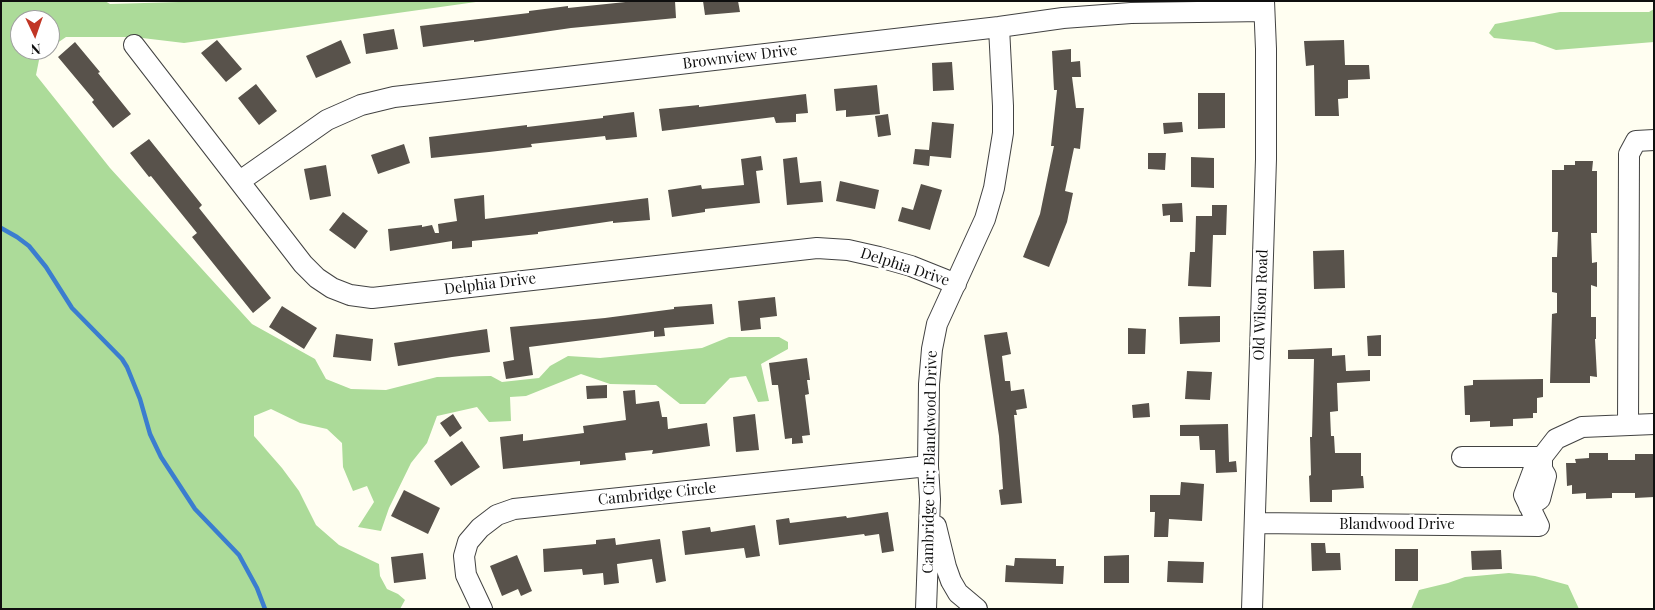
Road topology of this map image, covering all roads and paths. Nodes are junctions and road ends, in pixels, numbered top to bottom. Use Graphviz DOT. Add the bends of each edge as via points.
graph roads {
  1 [pos="1264,6"];
  2 [pos="998,28"];
  3 [pos="134,45"];
  4 [pos="1654,140"];
  5 [pos="240,181"];
  6 [pos="956,284"];
  7 [pos="1628,424"];
  8 [pos="1654,424"];
  9 [pos="1462,457"];
  10 [pos="1542,463"];
  11 [pos="928,466"];
  12 [pos="930,499"];
  13 [pos="1255,523"];
  14 [pos="482,609"];
  15 [pos="926,609"];
  16 [pos="977,609"];
  17 [pos="1252,609"];
  1 -- 2 [label="street, Brownview Drive" via="1063,18"];
  1 -- 13 [label="street, Old Wilson Road" via="1266,159"];
  2 -- 5 [label="street, Brownview Drive" via="394,97 361,105 327,120"];
  2 -- 6 [label="street, Cambridge Cir; Blandwood Drive" via="1003,106 1000,159 985,219"];
  3 -- 5 [label="street, Delphia Drive"];
  4 -- 7 [label="street" via="1636,142 1629,154"];
  5 -- 6 [label="street, Delphia Drive" via="303,264 332,288 350,295 372,298 817,248 879,257"];
  6 -- 11 [label="street, Cambridge Cir; Blandwood Drive" via="937,324 932,349 928,384"];
  7 -- 8 [label="street"];
  7 -- 10 [label="street" via="1582,427 1556,439"];
  9 -- 10 [label="street"];
  10 -- 13 [label="street, Blandwood Drive" via="1546,476 1540,499 1529,506 1539,526"];
  11 -- 12 [label="street, Cambridge Cir; Blandwood Drive"];
  11 -- 14 [label="street, Cambridge Circle" via="514,509 497,515 468,542 464,556 466,575"];
  12 -- 15 [label="street, Cambridge Cir; Blandwood Drive"];
  12 -- 16 [label="street" via="951,581 958,593"];
  13 -- 17 [label="street, Old Wilson Road"];
}
